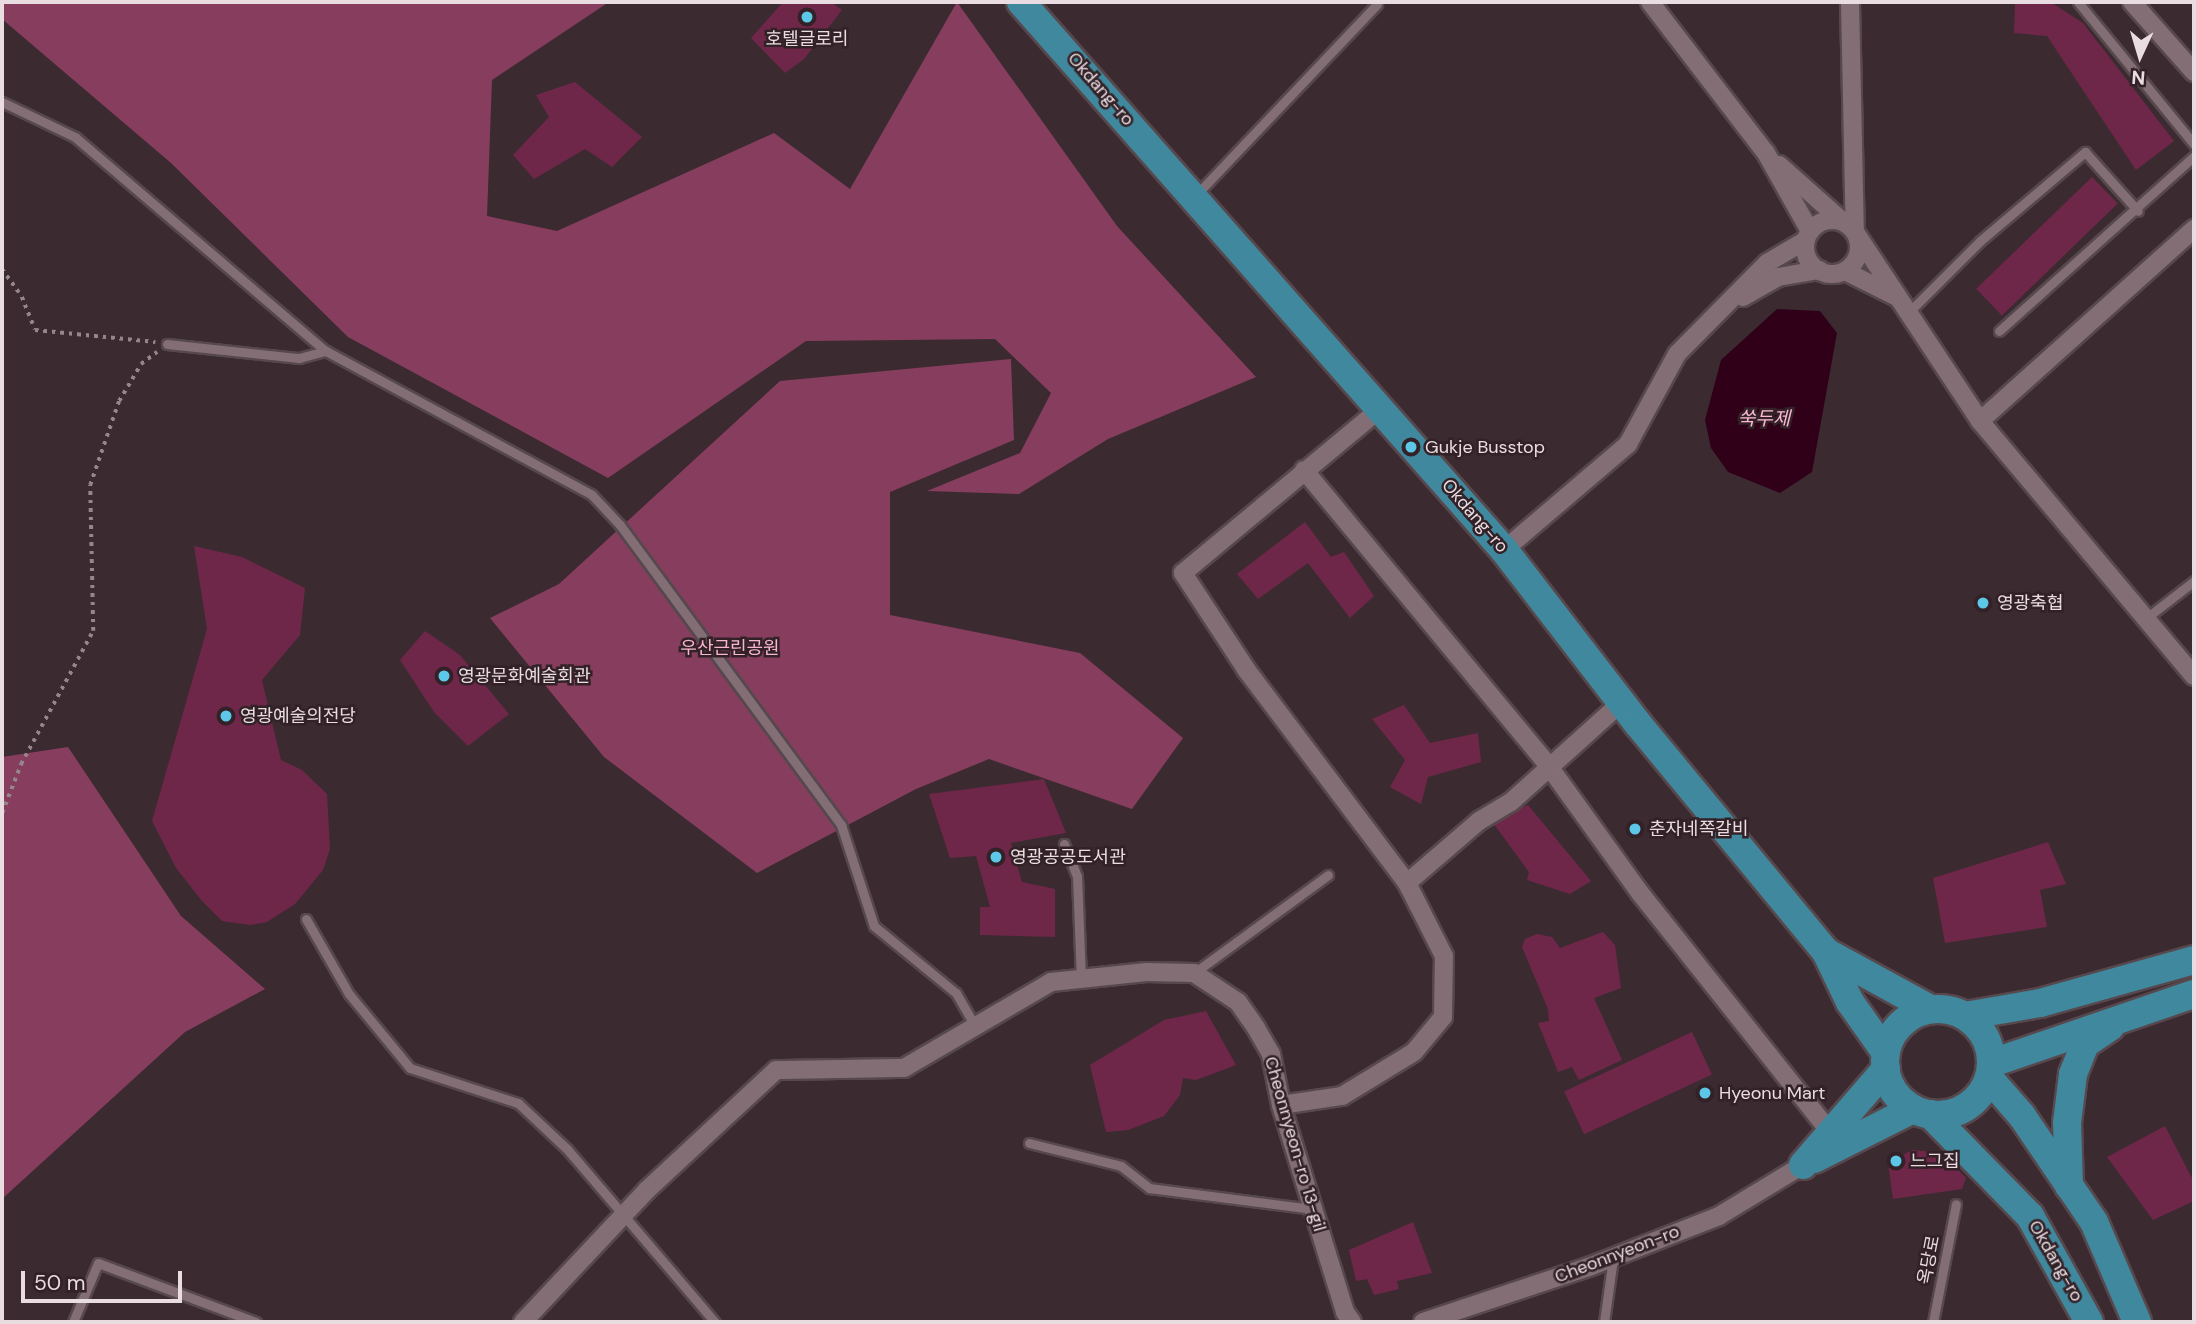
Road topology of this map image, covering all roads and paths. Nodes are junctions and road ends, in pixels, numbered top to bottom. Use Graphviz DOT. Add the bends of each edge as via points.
graph roads {
  1 [pos="1021,2"];
  2 [pos="1650,2"];
  3 [pos="1850,2"];
  4 [pos="2078,2"];
  5 [pos="2132,2"];
  6 [pos="1377,4"];
  7 [pos="2194,72"];
  8 [pos="2,103"];
  9 [pos="2194,144"];
  10 [pos="1766,153"];
  11 [pos="2194,156"];
  12 [pos="1195,196"];
  13 [pos="2138,211"];
  14 [pos="1849,227"];
  15 [pos="2194,229"];
  16 [pos="1808,236"];
  17 [pos="2,269"];
  18 [pos="1819,270"];
  19 [pos="1845,271"];
  20 [pos="1724,307"];
  21 [pos="1908,307"];
  22 [pos="1999,331"];
  23 [pos="167,344"];
  24 [pos="326,351"];
  25 [pos="1380,409"];
  26 [pos="1980,421"];
  27 [pos="1304,470"];
  28 [pos="1504,550"];
  29 [pos="2194,581"];
  30 [pos="2145,619"];
  31 [pos="2194,676"];
  32 [pos="1622,702"];
  33 [pos="1548,765"];
  34 [pos="2,813"];
  35 [pos="1064,844"];
  36 [pos="1328,875"];
  37 [pos="1407,883"];
  38 [pos="306,919"];
  39 [pos="1826,951"];
  40 [pos="2194,960"];
  41 [pos="1194,973"];
  42 [pos="1081,979"];
  43 [pos="2194,993"];
  44 [pos="1930,1009"];
  45 [pos="1965,1016"];
  46 [pos="2124,1018"];
  47 [pos="975,1026"];
  48 [pos="1886,1061"];
  49 [pos="1990,1070"];
  50 [pos="1281,1105"];
  51 [pos="1922,1111"];
  52 [pos="1830,1133"];
  53 [pos="1029,1143"];
  54 [pos="1803,1165"];
  55 [pos="2069,1186"];
  56 [pos="1956,1203"];
  57 [pos="1314,1209"];
  58 [pos="626,1217"];
  59 [pos="1613,1258"];
  60 [pos="73,1322"];
  61 [pos="256,1322"];
  62 [pos="523,1322"];
  63 [pos="715,1322"];
  64 [pos="1352,1322"];
  65 [pos="1423,1322"];
  66 [pos="1604,1322"];
  67 [pos="1933,1322"];
  68 [pos="2089,1322"];
  69 [pos="2137,1322"];
  1 -- 12 [label="main road, Okdang-ro"];
  2 -- 10 [label="street"];
  3 -- 14 [label="street"];
  4 -- 9 [label="lane"];
  5 -- 7 [label="street"];
  6 -- 12 [label="lane"];
  8 -- 24 [label="lane" via="75,138"];
  10 -- 14 [label="street"];
  10 -- 16 [label="street"];
  11 -- 13 [label="lane"];
  12 -- 25 [label="main road, Okdang-ro"];
  13 -- 21 [label="lane" via="2085,152"];
  13 -- 22 [label="lane"];
  14 -- 16 [label="street" via="1824,221"];
  14 -- 19 [label="street" via="1859,249"];
  14 -- 21 [label="street"];
  15 -- 26 [label="street"];
  16 -- 18 [label="street" via="1807,257"];
  16 -- 20 [label="street" via="1767,263"];
  17 -- 23 [label="path" via="22,297 35,330"];
  18 -- 19 [label="street"];
  18 -- 20 [label="street" via="1779,277"];
  19 -- 21 [label="street"];
  20 -- 28 [label="street" via="1677,354 1628,444"];
  21 -- 26 [label="street"];
  23 -- 24 [label="lane" via="299,358"];
  23 -- 34 [label="path" via="141,364 119,401 90,485 93,631 21,764"];
  24 -- 47 [label="lane" via="547,469 601,505 841,825 874,926 956,993"];
  25 -- 27 [label="street"];
  25 -- 28 [label="main road, Okdang-ro"];
  26 -- 30 [label="street"];
  27 -- 33 [label="street"];
  27 -- 37 [label="street" via="1182,573 1247,669"];
  28 -- 32 [label="main road, Okdang-ro"];
  29 -- 30 [label="lane"];
  30 -- 31 [label="street"];
  32 -- 33 [label="street"];
  32 -- 39 [label="main road, Okdang-ro"];
  33 -- 37 [label="street" via="1511,802 1479,821"];
  33 -- 52 [label="street" via="1640,893"];
  35 -- 42 [label="lane" via="1077,876"];
  36 -- 41 [label="lane"];
  37 -- 50 [label="street" via="1444,956 1443,1017 1414,1052 1342,1096"];
  38 -- 58 [label="lane" via="349,994 410,1068 518,1103 568,1149"];
  39 -- 44 [label="main road"];
  39 -- 48 [label="main road, Okdang-ro"];
  40 -- 45 [label="main road" via="2040,1003"];
  41 -- 42 [label="street"];
  41 -- 50 [label="street, Cheonnyeon-ro 13-gil" via="1238,1002 1256,1028 1271,1055"];
  42 -- 47 [label="street" via="1051,982"];
  43 -- 46 [label="main road"];
  44 -- 45 [label="main road"];
  44 -- 48 [label="main road" via="1901,1024"];
  45 -- 49 [label="main road" via="1985,1036"];
  46 -- 49 [label="main road"];
  46 -- 55 [label="main road" via="2085,1044 2073,1074 2067,1123"];
  47 -- 58 [label="street" via="904,1068 776,1070 647,1190"];
  48 -- 51 [label="main road, Okdang-ro" via="1900,1099"];
  48 -- 52 [label="main road"];
  49 -- 51 [label="main road" via="1972,1102 1959,1111"];
  49 -- 55 [label="main road"];
  50 -- 57 [label="street, Cheonnyeon-ro 13-gil"];
  51 -- 54 [label="main road"];
  51 -- 68 [label="main road, Okdang-ro" via="2030,1216"];
  52 -- 54 [label="main road"];
  53 -- 57 [label="lane" via="1121,1166 1149,1188"];
  54 -- 59 [label="street, Cheonnyeon-ro" via="1719,1216"];
  55 -- 69 [label="main road" via="2094,1222"];
  56 -- 67 [label="lane, 옥당로"];
  57 -- 64 [label="street, Cheonnyeon-ro 13-gil"];
  58 -- 62 [label="street"];
  58 -- 63 [label="lane"];
  59 -- 65 [label="street, Cheonnyeon-ro"];
  59 -- 66 [label="lane"];
  60 -- 61 [label="lane" via="98,1263"];
}
